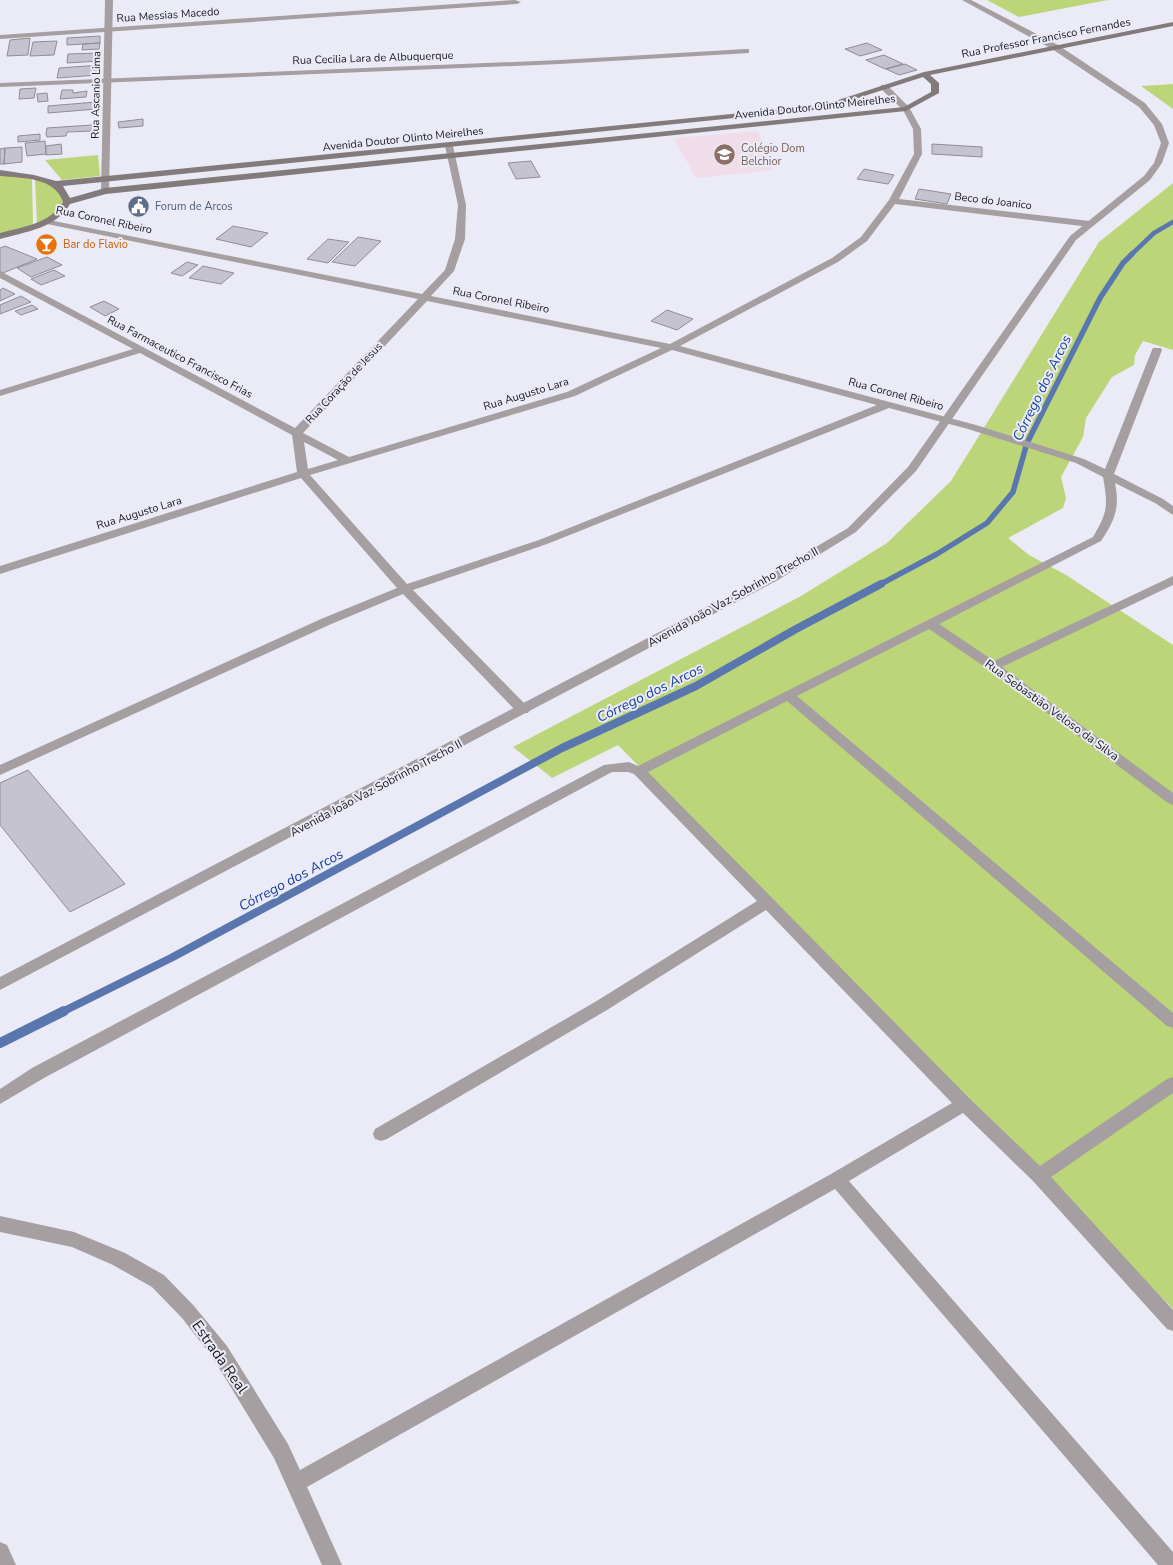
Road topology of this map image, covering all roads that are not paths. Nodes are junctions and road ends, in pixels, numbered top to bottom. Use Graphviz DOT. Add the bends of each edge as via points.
graph roads {
  1 [pos="109,0"];
  2 [pos="967,0"];
  3 [pos="518,2"];
  4 [pos="1173,24"];
  5 [pos="108,31"];
  6 [pos="0,37"];
  7 [pos="1055,47"];
  8 [pos="746,51"];
  9 [pos="924,74"];
  10 [pos="107,79"];
  11 [pos="0,85"];
  12 [pos="884,87"];
  13 [pos="906,109"];
  14 [pos="628,127"];
  15 [pos="635,137"];
  16 [pos="450,151"];
  17 [pos="281,163"];
  18 [pos="0,173"];
  19 [pos="284,173"];
  20 [pos="105,181"];
  21 [pos="56,184"];
  22 [pos="105,191"];
  23 [pos="893,201"];
  24 [pos="67,202"];
  25 [pos="47,221"];
  26 [pos="1090,224"];
  27 [pos="0,236"];
  28 [pos="0,274"];
  29 [pos="424,298"];
  30 [pos="671,347"];
  31 [pos="141,350"];
  32 [pos="1157,350"];
  33 [pos="0,393"];
  34 [pos="887,405"];
  35 [pos="946,420"];
  36 [pos="297,433"];
  37 [pos="348,461"];
  38 [pos="303,474"];
  39 [pos="1108,475"];
  40 [pos="1173,512"];
  41 [pos="0,570"];
  42 [pos="1173,580"];
  43 [pos="405,588"];
  44 [pos="930,624"];
  45 [pos="993,666"];
  46 [pos="788,695"];
  47 [pos="523,710"];
  48 [pos="0,770"];
  49 [pos="638,772"];
  50 [pos="1170,794"];
  51 [pos="767,902"];
  52 [pos="0,984"];
  53 [pos="1173,1022"];
  54 [pos="1173,1084"];
  55 [pos="0,1097"];
  56 [pos="964,1104"];
  57 [pos="381,1134"];
  58 [pos="1039,1176"];
  59 [pos="837,1179"];
  60 [pos="0,1224"];
  61 [pos="1173,1323"];
  62 [pos="296,1483"];
  63 [pos="0,1552"];
  64 [pos="6,1565"];
  65 [pos="332,1565"];
  66 [pos="1171,1565"];
  1 -- 5 [label="street, Rua Ascanio Lima"];
  2 -- 7 [label="street, Avenida João Vaz Sobrinho Trecho II"];
  3 -- 5 [label="street, Rua Messias Macedo"];
  4 -- 7 [label="main road, Rua Professor Francisco Fernandes"];
  5 -- 6 [label="street, Rua Messias Macedo"];
  5 -- 10 [label="street, Rua Ascanio Lima"];
  7 -- 9 [label="main road, Rua Professor Francisco Fernandes"];
  7 -- 26 [label="street, Avenida João Vaz Sobrinho Trecho II" via="1142,105 1158,124 1165,143 1158,163 1147,178"];
  8 -- 10 [label="street, Rua Cecilia Lara de Albuquerque" via="622,60"];
  9 -- 12 [label="main road, Avenida Doutor Olinto Meirelhes"];
  9 -- 13 [label="main road, Avenida Doutor Olinto Meirelhes" via="935,83 935,93"];
  10 -- 11 [label="street, Rua Cecilia Lara de Albuquerque"];
  10 -- 20 [label="street, Rua Ascanio Lima"];
  12 -- 13 [label="street, Rua Augusto Lara"];
  12 -- 14 [label="main road, Avenida Doutor Olinto Meirelhes" via="824,107"];
  13 -- 15 [label="main road, Avenida Doutor Olinto Meirelhes"];
  13 -- 23 [label="street, Rua Augusto Lara" via="917,129 918,154"];
  14 -- 15 [label="main road"];
  14 -- 16 [label="main road, Avenida Doutor Olinto Meirelhes"];
  15 -- 16 [label="main road, Avenida Doutor Olinto Meirelhes"];
  16 -- 17 [label="main road, Avenida Doutor Olinto Meirelhes"];
  16 -- 19 [label="main road, Avenida Doutor Olinto Meirelhes"];
  16 -- 29 [label="street, Rua Coração de Jesus" via="462,205 460,239 449,272"];
  17 -- 19 [label="main road"];
  17 -- 20 [label="main road, Avenida Doutor Olinto Meirelhes"];
  18 -- 21 [label="main road, Avenida Doutor Olinto Meirelhes"];
  19 -- 22 [label="main road, Avenida Doutor Olinto Meirelhes"];
  20 -- 21 [label="main road, Avenida Doutor Olinto Meirelhes"];
  20 -- 22 [label="street, Rua Ascanio Lima"];
  21 -- 24 [label="main road" via="64,191"];
  22 -- 24 [label="main road, Avenida Doutor Olinto Meirelhes"];
  23 -- 26 [label="street, Beco do Joanico"];
  23 -- 30 [label="street, Rua Augusto Lara" via="864,239 835,260"];
  24 -- 25 [label="main road" via="61,214"];
  25 -- 27 [label="main road"];
  25 -- 29 [label="street, Rua Coronel Ribeiro"];
  26 -- 35 [label="street, Avenida João Vaz Sobrinho Trecho II" via="1073,238"];
  28 -- 31 [label="street, Rua Farmaceutico Francisco Frias"];
  29 -- 30 [label="street, Rua Coronel Ribeiro"];
  29 -- 36 [label="street, Rua Coração de Jesus"];
  30 -- 34 [label="street, Rua Coronel Ribeiro"];
  30 -- 37 [label="street, Rua Augusto Lara" via="571,394"];
  31 -- 33 [label="street"];
  31 -- 36 [label="street, Rua Farmaceutico Francisco Frias"];
  32 -- 39 [label="street"];
  34 -- 35 [label="street, Rua Coronel Ribeiro"];
  34 -- 43 [label="street" via="543,542"];
  35 -- 39 [label="street, Rua Coronel Ribeiro" via="1080,460"];
  35 -- 47 [label="street, Avenida João Vaz Sobrinho Trecho II" via="912,469 852,530 774,577"];
  36 -- 37 [label="street, Rua Farmaceutico Francisco Frias"];
  36 -- 38 [label="street, Rua Coração de Jesus"];
  37 -- 38 [label="street, Rua Augusto Lara"];
  38 -- 41 [label="street, Rua Augusto Lara"];
  38 -- 43 [label="street"];
  39 -- 40 [label="street, Rua Coronel Ribeiro"];
  39 -- 44 [label="street" via="1113,501 1108,521 1097,539"];
  42 -- 45 [label="street"];
  43 -- 47 [label="street"];
  43 -- 48 [label="street"];
  44 -- 45 [label="street, Rua Sebastião Veloso da Silva"];
  44 -- 46 [label="street"];
  45 -- 50 [label="street, Rua Sebastião Veloso da Silva"];
  46 -- 49 [label="street"];
  46 -- 53 [label="street"];
  47 -- 52 [label="street, Avenida João Vaz Sobrinho Trecho II"];
  49 -- 51 [label="street"];
  49 -- 55 [label="street" via="629,767 609,768 38,1072"];
  51 -- 56 [label="street"];
  51 -- 57 [label="street" via="601,1006"];
  54 -- 58 [label="street"];
  56 -- 58 [label="street"];
  56 -- 59 [label="street"];
  58 -- 61 [label="street"];
  59 -- 62 [label="street"];
  59 -- 66 [label="street"];
  60 -- 62 [label="street, Estrada Real" via="74,1240 119,1259 158,1281 220,1352 281,1451"];
  62 -- 65 [label="street, Estrada Real"];
  63 -- 64 [label="street"];
}
